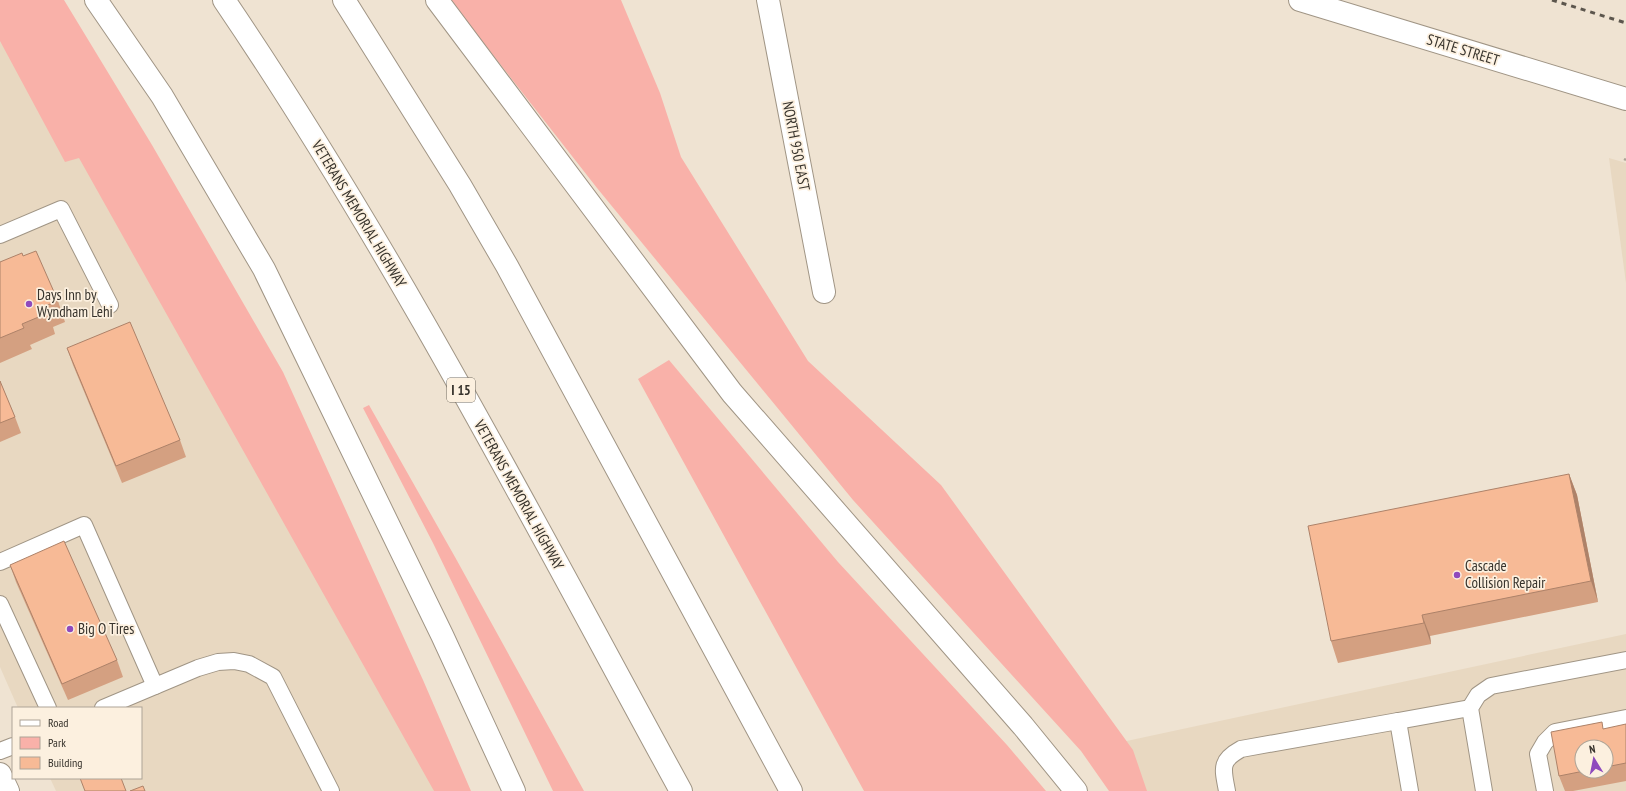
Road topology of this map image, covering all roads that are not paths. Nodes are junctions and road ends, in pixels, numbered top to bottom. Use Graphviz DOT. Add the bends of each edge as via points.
graph roads {
  1 [pos="96,0"];
  2 [pos="224,0"];
  3 [pos="344,0"];
  4 [pos="437,0"];
  5 [pos="768,0"];
  6 [pos="1300,0"];
  7 [pos="1626,100"];
  8 [pos="0,235"];
  9 [pos="824,292"];
  10 [pos="110,305"];
  11 [pos="0,562"];
  12 [pos="0,604"];
  13 [pos="1626,660"];
  14 [pos="155,686"];
  15 [pos="48,707"];
  16 [pos="105,707"];
  17 [pos="1470,708"];
  18 [pos="1626,718"];
  19 [pos="1398,721"];
  20 [pos="12,746"];
  21 [pos="0,751"];
  22 [pos="0,774"];
  23 [pos="8,791"];
  24 [pos="330,791"];
  25 [pos="514,791"];
  26 [pos="681,791"];
  27 [pos="791,791"];
  28 [pos="1076,791"];
  29 [pos="1227,791"];
  30 [pos="1410,791"];
  31 [pos="1484,791"];
  32 [pos="1545,791"];
  1 -- 25 [label="main road" via="162,96 264,269 442,635"];
  2 -- 26 [label="main road, VETERANS MEMORIAL HIGHWAY / I 15" via="269,66 372,232"];
  3 -- 27 [label="main road" via="460,185 503,259"];
  4 -- 28 [label="main road" via="732,393 1023,726"];
  5 -- 9 [label="main road, NORTH 950 EAST"];
  6 -- 7 [label="main road, STATE STREET"];
  8 -- 10 [label="lane" via="61,209"];
  11 -- 14 [label="lane" via="84,525"];
  12 -- 15 [label="lane"];
  13 -- 17 [label="lane" via="1491,686 1478,695"];
  14 -- 16 [label="lane"];
  14 -- 24 [label="lane" via="218,662 234,661 262,669 273,677"];
  17 -- 19 [label="lane"];
  17 -- 31 [label="lane"];
  18 -- 32 [label="lane" via="1555,732 1538,754"];
  19 -- 29 [label="lane" via="1241,749 1229,756 1223,768"];
  19 -- 30 [label="lane"];
  20 -- 21 [label="lane"];
  22 -- 23 [label="main road"];
}
